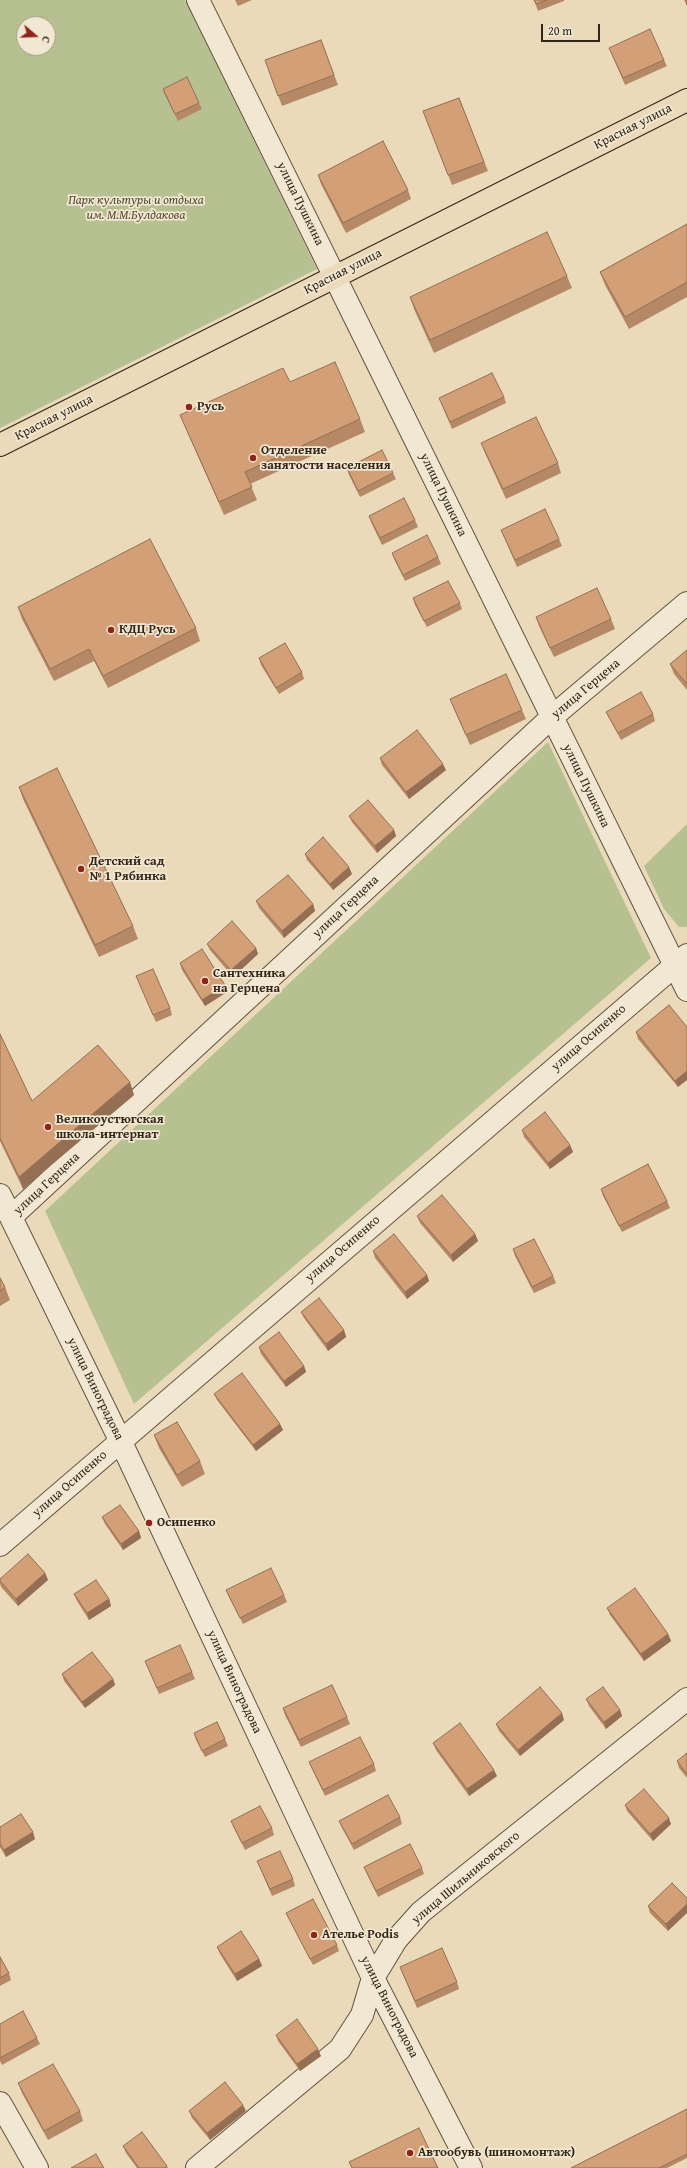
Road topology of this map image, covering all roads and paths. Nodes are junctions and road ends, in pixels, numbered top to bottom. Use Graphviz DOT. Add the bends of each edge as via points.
graph roads {
  1 [pos="198,0"];
  2 [pos="687,100"];
  3 [pos="336,276"];
  4 [pos="0,445"];
  5 [pos="687,603"];
  6 [pos="552,716"];
  7 [pos="681,960"];
  8 [pos="687,990"];
  9 [pos="0,1195"];
  10 [pos="11,1217"];
  11 [pos="120,1440"];
  12 [pos="0,1545"];
  13 [pos="687,1699"];
  14 [pos="373,1978"];
  15 [pos="0,2103"];
  16 [pos="37,2168"];
  17 [pos="197,2168"];
  18 [pos="471,2168"];
  1 -- 3 [label="street, улица Пушкина"];
  2 -- 3 [label="main road, Красная улица"];
  3 -- 4 [label="main road, Красная улица"];
  3 -- 6 [label="street, улица Пушкина"];
  5 -- 6 [label="street, улица Герцена"];
  6 -- 7 [label="street, улица Пушкина"];
  6 -- 10 [label="street, улица Герцена"];
  7 -- 8 [label="street, улица Пушкина"];
  7 -- 11 [label="street, улица Осипенко"];
  9 -- 10 [label="street, улица Виноградова"];
  10 -- 11 [label="street, улица Виноградова"];
  11 -- 12 [label="street, улица Осипенко"];
  11 -- 14 [label="street, улица Виноградова"];
  13 -- 14 [label="street, улица Шильниковского" via="421,1912 396,1940"];
  14 -- 17 [label="street, улица Шильниковского" via="362,2015 340,2049"];
  14 -- 18 [label="street, улица Виноградова"];
  15 -- 16 [label="street"];
}
